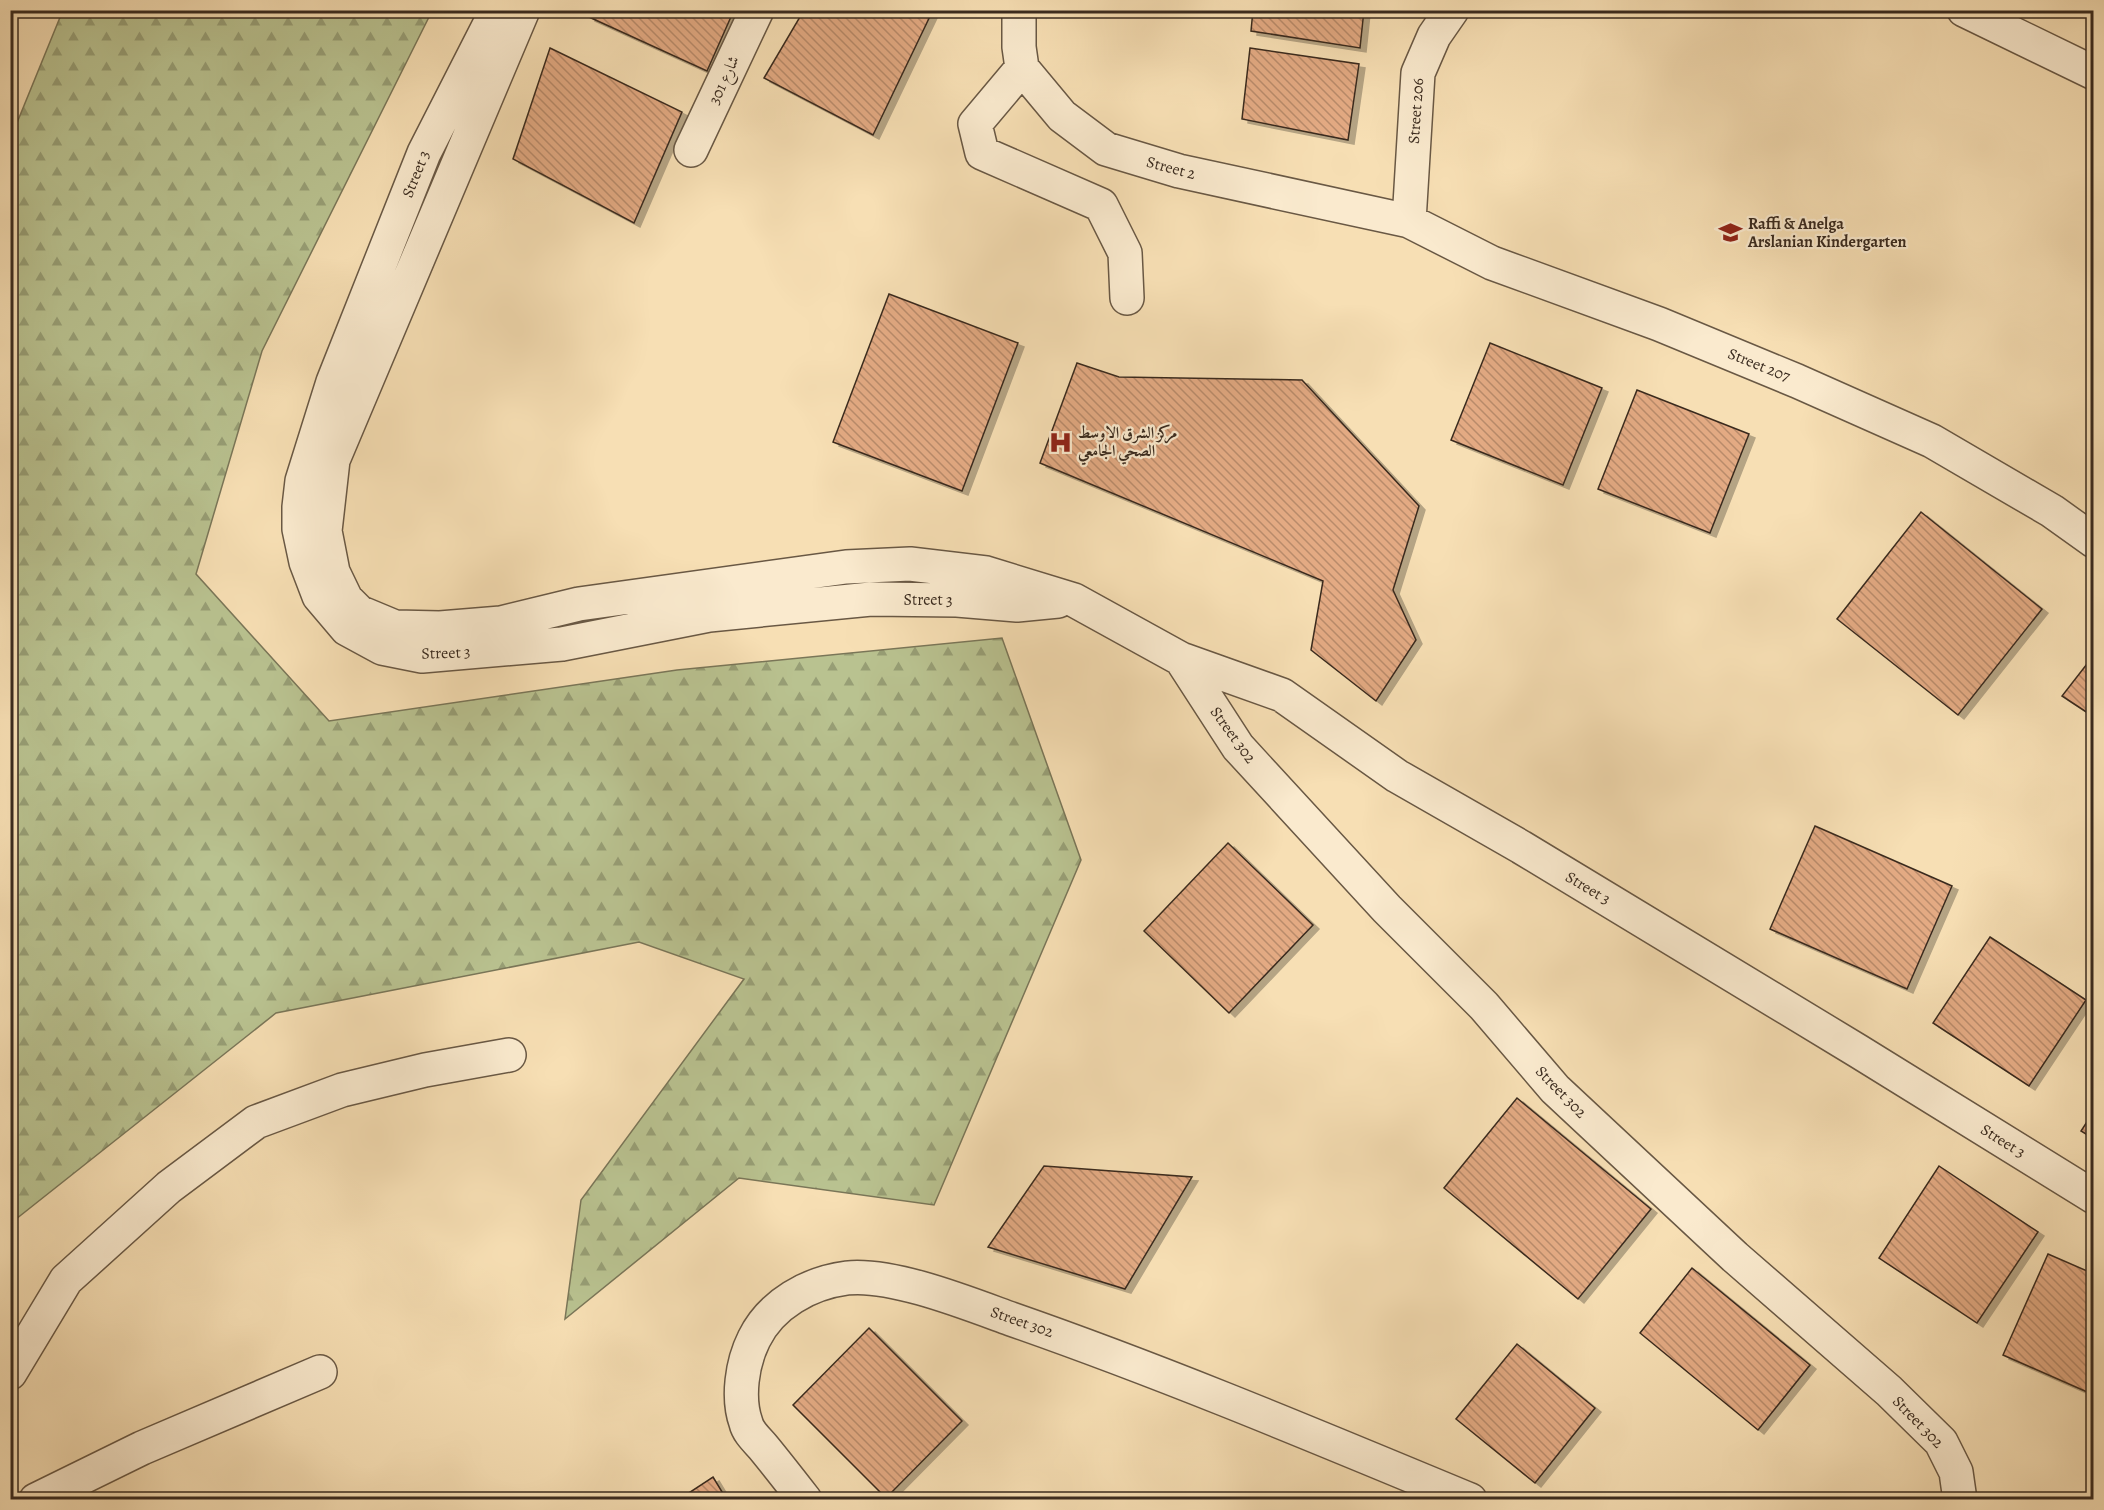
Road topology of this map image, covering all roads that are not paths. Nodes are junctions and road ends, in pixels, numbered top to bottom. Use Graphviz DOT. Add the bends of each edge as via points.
graph roads {
  1 [pos="497,10"];
  2 [pos="523,10"];
  3 [pos="757,10"];
  4 [pos="1019,10"];
  5 [pos="1452,10"];
  6 [pos="1965,10"];
  7 [pos="1022,68"];
  8 [pos="2094,73"];
  9 [pos="691,150"];
  10 [pos="1409,221"];
  11 [pos="1127,298"];
  12 [pos="2094,541"];
  13 [pos="1074,600"];
  14 [pos="1181,660"];
  15 [pos="509,1055"];
  16 [pos="2094,1197"];
  17 [pos="320,1372"];
  18 [pos="10,1373"];
  19 [pos="36,1500"];
  20 [pos="805,1500"];
  21 [pos="1470,1500"];
  22 [pos="1960,1500"];
  1 -- 13 [label="street, Street 3" via="424,153 333,382 302,481 299,529 306,562 319,596 347,629 382,648 422,656 562,644 709,615 871,599 1017,605"];
  2 -- 13 [label="street, Street 3" via="333,460 325,531 333,572 352,606 395,627 440,628 501,623 579,604 846,567 910,564 986,573"];
  3 -- 9 [label="street, شارع 301"];
  4 -- 7 [label="street"];
  5 -- 10 [label="street, Street 206" via="1434,36 1418,73"];
  6 -- 8 [label="street"];
  7 -- 10 [label="street, Street 2" via="1062,116 1106,149 1179,171"];
  7 -- 11 [label="street" via="975,124 982,153 1101,205 1125,253"];
  10 -- 12 [label="street, Street 207" via="1492,263 1659,324 1932,441"];
  13 -- 14 [label="street, Street 3"];
  14 -- 16 [label="street, Street 3" via="1282,695 1397,776 1521,847"];
  14 -- 22 [label="street, Street 302" via="1238,747 1387,909 1484,1006 1555,1089 1941,1442 1956,1472"];
  15 -- 18 [label="street" via="342,1090 256,1122 169,1187 66,1280"];
  17 -- 19 [label="street" via="142,1448"];
  20 -- 21 [label="street, Street 302" via="746,1425 741,1397 743,1375 749,1349 760,1327 775,1310 799,1292 849,1278 882,1280 950,1297 1089,1346"];
}
